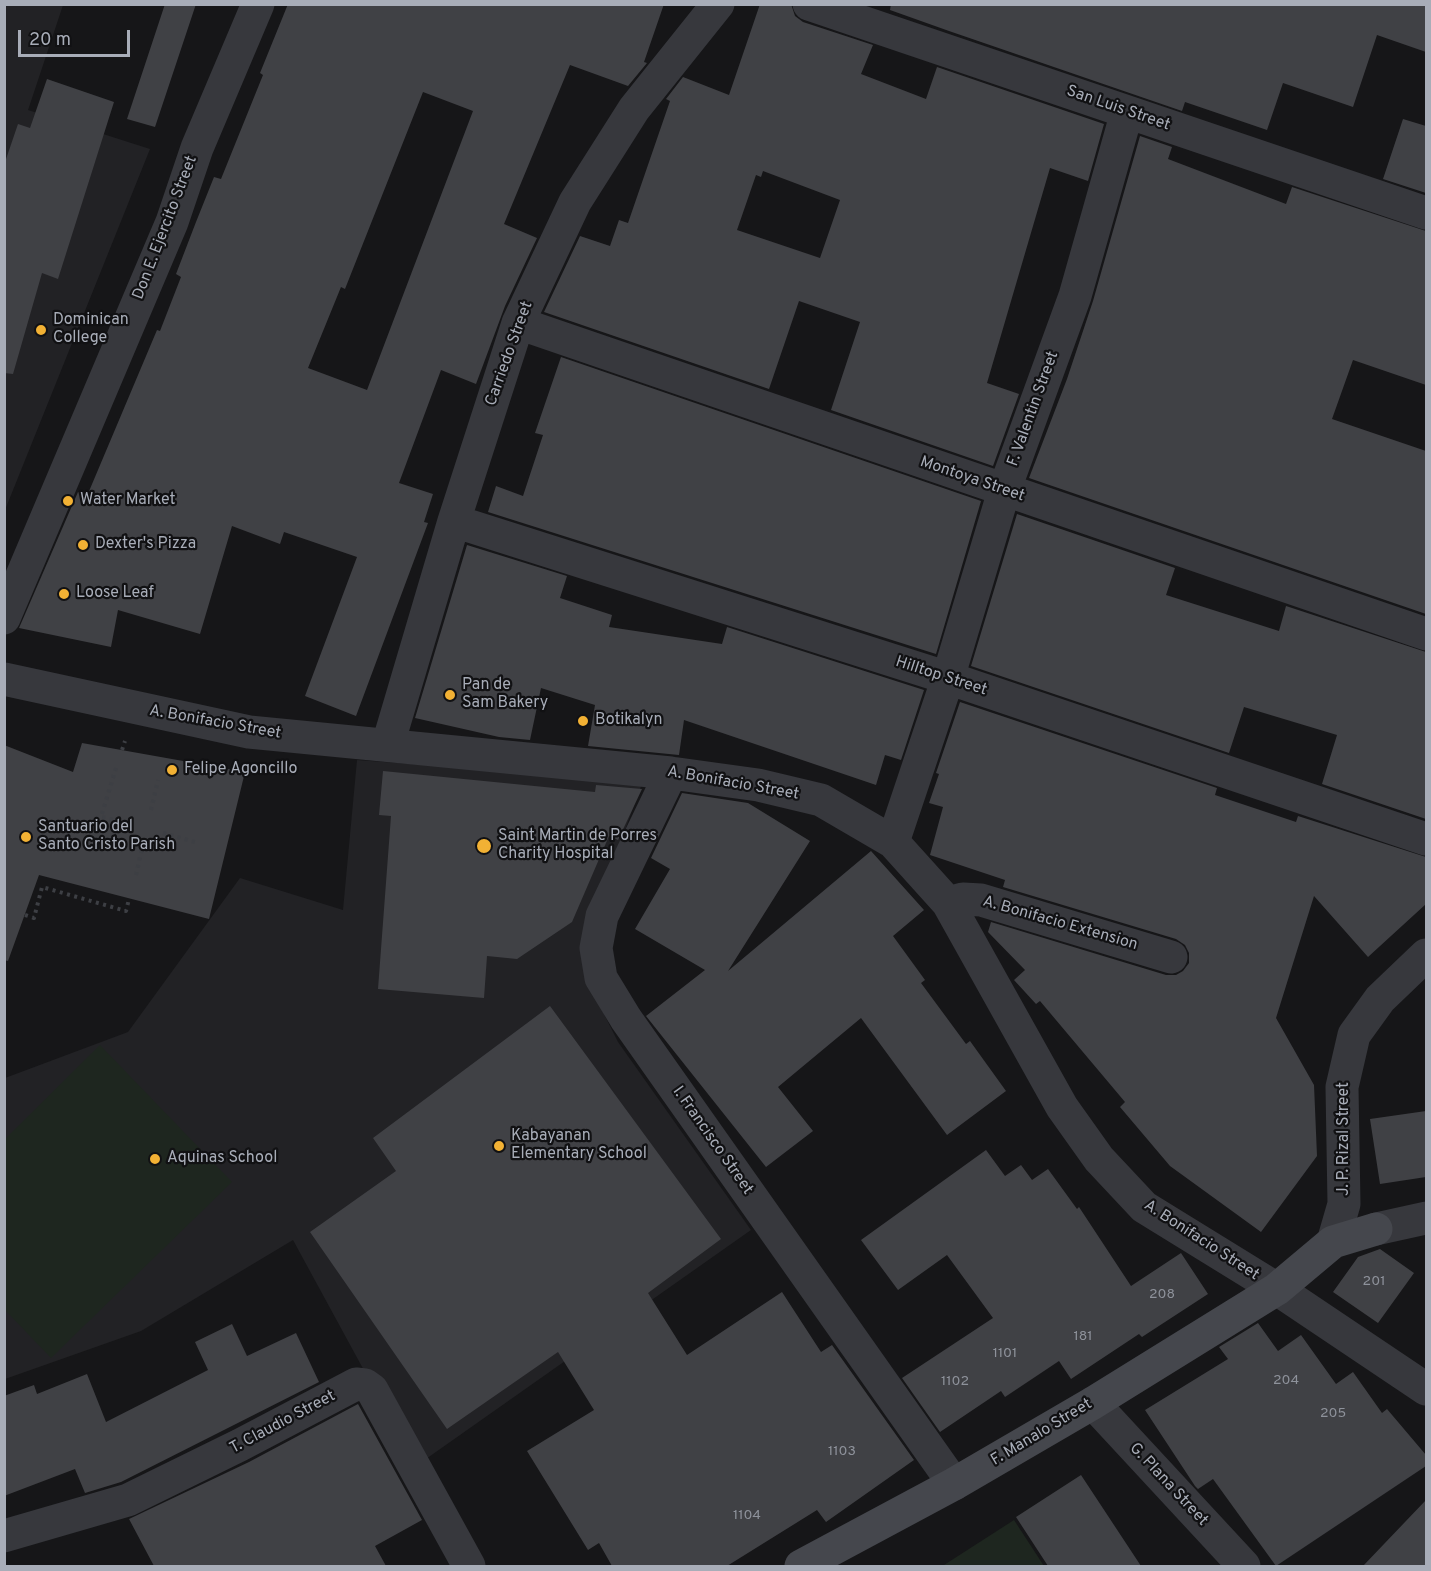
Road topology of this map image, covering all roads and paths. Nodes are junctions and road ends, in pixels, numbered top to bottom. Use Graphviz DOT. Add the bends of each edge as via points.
graph roads {
  1 [pos="258,4"];
  2 [pos="718,4"];
  3 [pos="809,4"];
  4 [pos="1127,112"];
  5 [pos="1426,213"];
  6 [pos="518,323"];
  7 [pos="1004,491"];
  8 [pos="454,521"];
  9 [pos="4,618"];
  10 [pos="1426,634"];
  11 [pos="948,678"];
  12 [pos="4,679"];
  13 [pos="388,744"];
  14 [pos="116,768"];
  15 [pos="671,772"];
  16 [pos="158,780"];
  17 [pos="151,810"];
  18 [pos="132,824"];
  19 [pos="163,833"];
  20 [pos="1426,839"];
  21 [pos="195,842"];
  22 [pos="893,842"];
  23 [pos="143,844"];
  24 [pos="136,875"];
  25 [pos="129,898"];
  26 [pos="948,903"];
  27 [pos="25,915"];
  28 [pos="1426,955"];
  29 [pos="1171,957"];
  30 [pos="1426,1218"];
  31 [pos="1333,1242"];
  32 [pos="1277,1289"];
  33 [pos="1426,1389"];
  34 [pos="1093,1403"];
  35 [pos="954,1484"];
  36 [pos="4,1536"];
  37 [pos="469,1566"];
  38 [pos="801,1566"];
  39 [pos="1244,1566"];
  1 -- 9 [label="street, Don E. Ejercito Street" via="197,148 172,222"];
  2 -- 6 [label="street, Carriedo Street" via="634,109 575,202"];
  3 -- 4 [label="street, San Luis Street"];
  4 -- 5 [label="street, San Luis Street"];
  4 -- 7 [label="street, F. Valentin Street" via="1075,296"];
  6 -- 7 [label="street, Montoya Street"];
  6 -- 8 [label="street, Carriedo Street"];
  7 -- 10 [label="street, Montoya Street"];
  7 -- 11 [label="street, F. Valentin Street"];
  8 -- 11 [label="street, Hilltop Street"];
  8 -- 13 [label="street, Carriedo Street"];
  11 -- 20 [label="street, Hilltop Street"];
  11 -- 22 [label="street, F. Valentin Street"];
  12 -- 13 [label="street, A. Bonifacio Street" via="249,732"];
  13 -- 15 [label="street, A. Bonifacio Street"];
  14 -- 18 [label="path" via="101,816"];
  15 -- 22 [label="street, A. Bonifacio Street" via="758,785 821,800"];
  15 -- 35 [label="street, I. Francisco Street" via="602,916 596,948 601,978"];
  16 -- 17 [label="path"];
  19 -- 21 [label="path"];
  22 -- 26 [label="street, A. Bonifacio Street"];
  23 -- 24 [label="path"];
  25 -- 27 [label="path" via="126,911 42,887 34,918"];
  26 -- 29 [label="street, A. Bonifacio Extension" via="981,900"];
  26 -- 32 [label="street, A. Bonifacio Street" via="1062,1107 1098,1159 1144,1207"];
  28 -- 31 [label="street, J. P. Rizal Street" via="1380,999 1353,1035 1342,1087 1344,1204"];
  30 -- 31 [label="street"];
  31 -- 32 [label="street, F. Manalo Street"];
  32 -- 33 [label="street, A. Bonifacio Street"];
  32 -- 34 [label="street, F. Manalo Street"];
  34 -- 35 [label="street, F. Manalo Street"];
  34 -- 39 [label="street, G. Plana Street"];
  35 -- 38 [label="street, F. Manalo Street"];
  36 -- 37 [label="street, T. Claudio Street" via="128,1500 356,1384 372,1390"];
}
